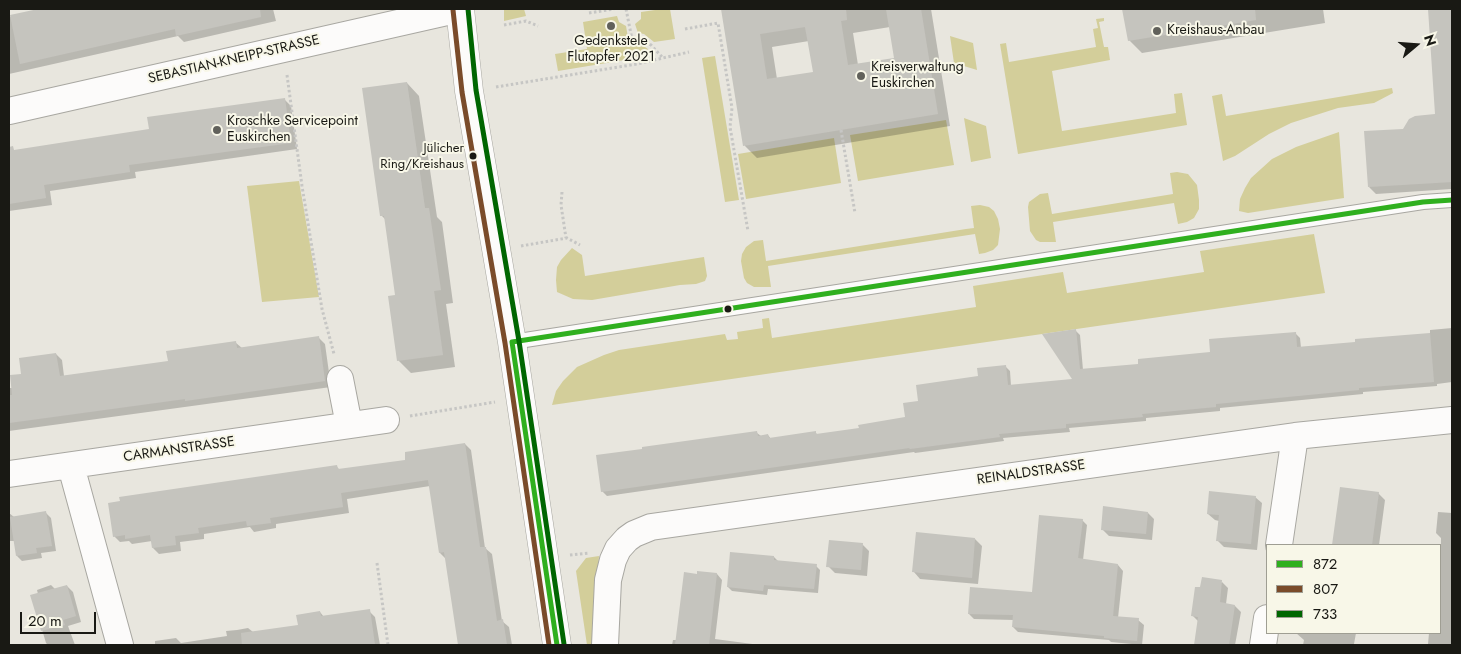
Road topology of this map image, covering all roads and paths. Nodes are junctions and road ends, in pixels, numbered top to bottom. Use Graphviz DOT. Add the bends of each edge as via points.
graph roads {
  1 [pos="460,9"];
  2 [pos="614,9"];
  3 [pos="626,9"];
  4 [pos="589,13"];
  5 [pos="504,25"];
  6 [pos="538,26"];
  7 [pos="685,29"];
  8 [pos="282,49"];
  9 [pos="689,52"];
  10 [pos="662,57"];
  11 [pos="502,86"];
  12 [pos="9,111"];
  13 [pos="841,130"];
  14 [pos="562,192"];
  15 [pos="1452,200"];
  16 [pos="855,213"];
  17 [pos="748,231"];
  18 [pos="566,238"];
  19 [pos="527,245"];
  20 [pos="580,245"];
  21 [pos="512,342"];
  22 [pos="340,379"];
  23 [pos="488,403"];
  24 [pos="441,410"];
  25 [pos="386,420"];
  26 [pos="1452,420"];
  27 [pos="349,425"];
  28 [pos="1295,436"];
  29 [pos="70,466"];
  30 [pos="9,474"];
  31 [pos="1279,544"];
  32 [pos="605,551"];
  33 [pos="565,556"];
  34 [pos="377,563"];
  35 [pos="1266,625"];
  36 [pos="120,645"];
  37 [pos="388,645"];
  38 [pos="557,645"];
  39 [pos="605,645"];
  40 [pos="1263,645"];
  1 -- 8 [label="street, SEBASTIAN-KNEIPP-STRASSE"];
  1 -- 21 [label="main road" via="469,91"];
  2 -- 4 [label="path"];
  3 -- 10 [label="path" via="632,38 642,39"];
  5 -- 6 [label="path" via="526,21"];
  7 -- 17 [label="path" via="718,23 732,108 730,127"];
  8 -- 12 [label="street, SEBASTIAN-KNEIPP-STRASSE"];
  8 -- 22 [label="path" via="322,309"];
  9 -- 10 [label="path"];
  10 -- 11 [label="path"];
  13 -- 16 [label="path"];
  14 -- 18 [label="path"];
  15 -- 21 [label="lane"];
  18 -- 19 [label="path"];
  18 -- 20 [label="path"];
  21 -- 38 [label="main road"];
  22 -- 27 [label="street"];
  23 -- 24 [label="path"];
  25 -- 27 [label="street, CARMANSTRASSE"];
  26 -- 28 [label="street, REINALDSTRASSE"];
  27 -- 29 [label="street, CARMANSTRASSE"];
  28 -- 31 [label="street"];
  28 -- 32 [label="street, REINALDSTRASSE" via="662,525 634,534"];
  29 -- 30 [label="street, CARMANSTRASSE"];
  29 -- 36 [label="street"];
  32 -- 33 [label="path"];
  32 -- 39 [label="street" via="613,560 608,580"];
  34 -- 37 [label="path"];
  35 -- 40 [label="street"];
}
